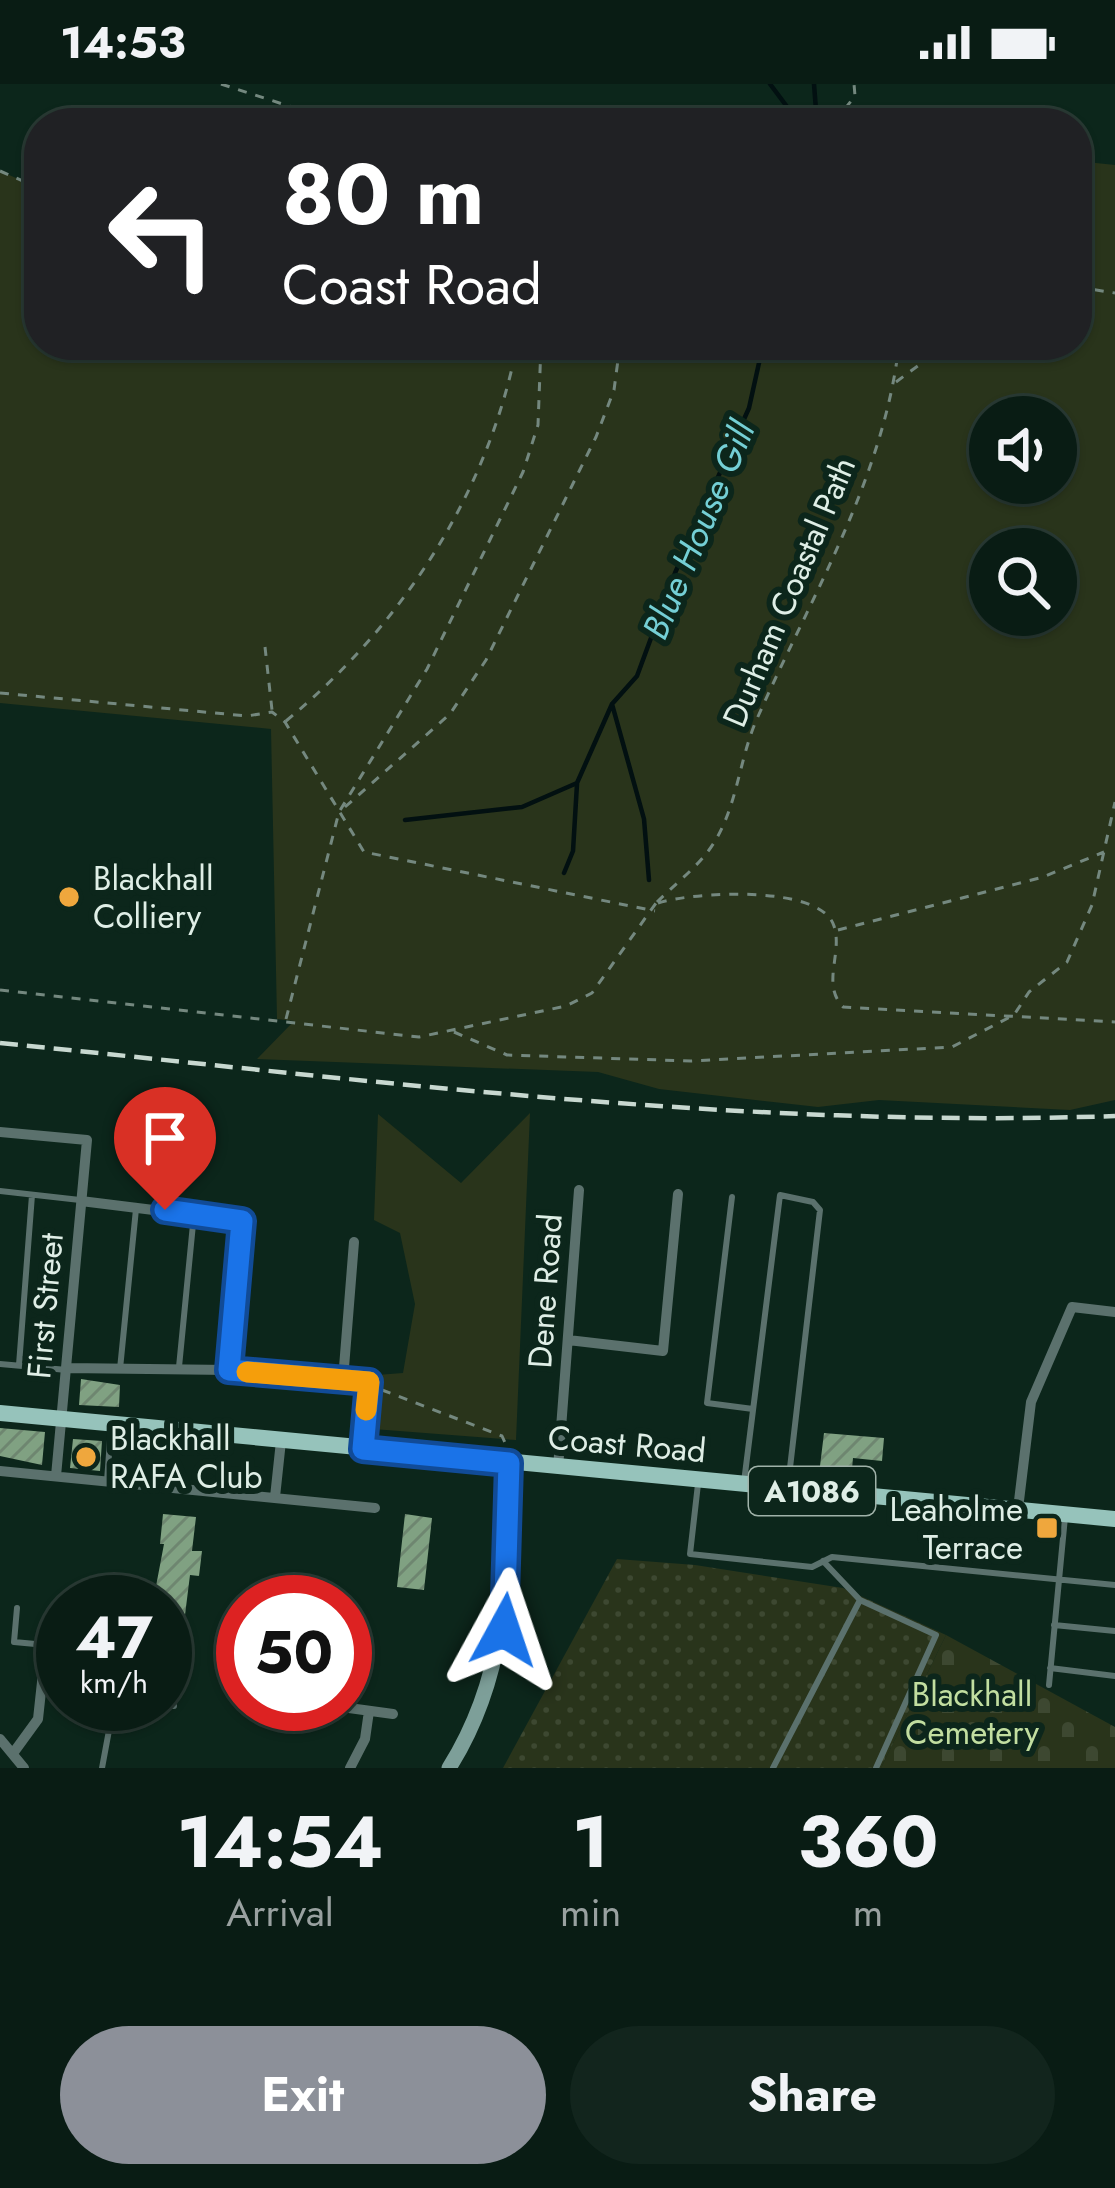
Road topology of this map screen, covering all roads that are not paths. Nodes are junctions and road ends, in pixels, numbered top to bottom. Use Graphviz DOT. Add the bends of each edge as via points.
graph roads {
  1 [pos="0,1132"];
  2 [pos="579,1190"];
  3 [pos="0,1191"];
  4 [pos="678,1194"];
  5 [pos="32,1195"];
  6 [pos="732,1197"];
  7 [pos="81,1201"];
  8 [pos="136,1206"];
  9 [pos="194,1214"];
  10 [pos="355,1242"];
  11 [pos="1115,1312"];
  12 [pos="568,1340"];
  13 [pos="0,1364"];
  14 [pos="19,1366"];
  15 [pos="67,1369"];
  16 [pos="229,1370"];
  17 [pos="179,1371"];
  18 [pos="120,1372"];
  19 [pos="343,1380"];
  20 [pos="752,1409"];
  21 [pos="0,1413"];
  22 [pos="62,1418"];
  23 [pos="110,1440"];
  24 [pos="281,1441"];
  25 [pos="363,1449"];
  26 [pos="509,1463"];
  27 [pos="558,1468"];
  28 [pos="0,1471"];
  29 [pos="56,1476"];
  30 [pos="698,1480"];
  31 [pos="106,1481"];
  32 [pos="743,1484"];
  33 [pos="788,1489"];
  34 [pos="275,1497"];
  35 [pos="375,1508"];
  36 [pos="1018,1509"];
  37 [pos="1066,1514"];
  38 [pos="1115,1519"];
  39 [pos="823,1561"];
  40 [pos="1058,1579"];
  41 [pos="1115,1585"];
  42 [pos="860,1600"];
  43 [pos="17,1608"];
  44 [pos="1054,1625"];
  45 [pos="1115,1631"];
  46 [pos="36,1645"];
  47 [pos="1050,1668"];
  48 [pos="1115,1676"];
  49 [pos="1049,1685"];
  50 [pos="372,1711"];
  51 [pos="393,1714"];
  52 [pos="36,1722"];
  53 [pos="109,1731"];
  54 [pos="366,1731"];
  55 [pos="0,1739"];
  56 [pos="14,1752"];
  57 [pos="24,1768"];
  58 [pos="102,1768"];
  59 [pos="350,1768"];
  60 [pos="449,1768"];
  61 [pos="773,1768"];
  62 [pos="876,1768"];
  1 -- 7 [label="street, First Street" via="87,1140"];
  2 -- 12 [label="street, Dene Road"];
  3 -- 5 [label="lane"];
  4 -- 12 [label="street" via="663,1351"];
  5 -- 7 [label="lane"];
  5 -- 14 [label="lane"];
  6 -- 20 [label="lane" via="707,1402"];
  7 -- 8 [label="street"];
  7 -- 15 [label="street, First Street"];
  8 -- 9 [label="street"];
  8 -- 18 [label="lane"];
  9 -- 16 [label="street" via="242,1221"];
  9 -- 17 [label="lane"];
  10 -- 19 [label="street"];
  11 -- 36 [label="street" via="1072,1307 1031,1402"];
  12 -- 27 [label="street, Dene Road"];
  13 -- 14 [label="lane"];
  14 -- 15 [label="lane"];
  15 -- 18 [label="street"];
  15 -- 22 [label="street, First Street"];
  16 -- 17 [label="street"];
  16 -- 19 [label="street"];
  17 -- 18 [label="street"];
  19 -- 25 [label="street" via="369,1382"];
  20 -- 32 [label="lane"];
  20 -- 33 [label="lane" via="780,1195 796,1197 820,1210"];
  21 -- 22 [label="main road, A1086"];
  22 -- 24 [label="main road, Coast Road / A1086"];
  22 -- 29 [label="street, First Street"];
  23 -- 31 [label="lane"];
  24 -- 25 [label="main road, Coast Road / A1086"];
  24 -- 34 [label="street"];
  25 -- 26 [label="main road, Coast Road / A1086"];
  26 -- 27 [label="main road, Coast Road / A1086"];
  26 -- 60 [label="main road" via="504,1630 494,1674"];
  27 -- 30 [label="main road, Coast Road / A1086"];
  28 -- 29 [label="street"];
  29 -- 31 [label="street"];
  30 -- 32 [label="main road, Coast Road / A1086"];
  30 -- 39 [label="lane" via="690,1554 812,1567"];
  31 -- 34 [label="street"];
  32 -- 33 [label="main road, Coast Road / A1086"];
  33 -- 36 [label="main road, Coast Road / A1086"];
  34 -- 35 [label="street"];
  36 -- 37 [label="main road, Coast Road / A1086"];
  37 -- 38 [label="main road, Coast Road / A1086"];
  37 -- 40 [label="lane"];
  39 -- 40 [label="lane"];
  39 -- 42 [label="lane"];
  40 -- 41 [label="lane"];
  40 -- 44 [label="lane"];
  42 -- 61 [label="lane"];
  42 -- 62 [label="lane" via="936,1636"];
  43 -- 46 [label="lane" via="14,1642"];
  44 -- 45 [label="lane"];
  44 -- 47 [label="lane"];
  47 -- 48 [label="lane"];
  47 -- 49 [label="lane"];
  50 -- 51 [label="street"];
  52 -- 56 [label="street"];
  53 -- 58 [label="lane"];
  54 -- 59 [label="street"];
  55 -- 56 [label="street"];
  56 -- 57 [label="street"];
}
